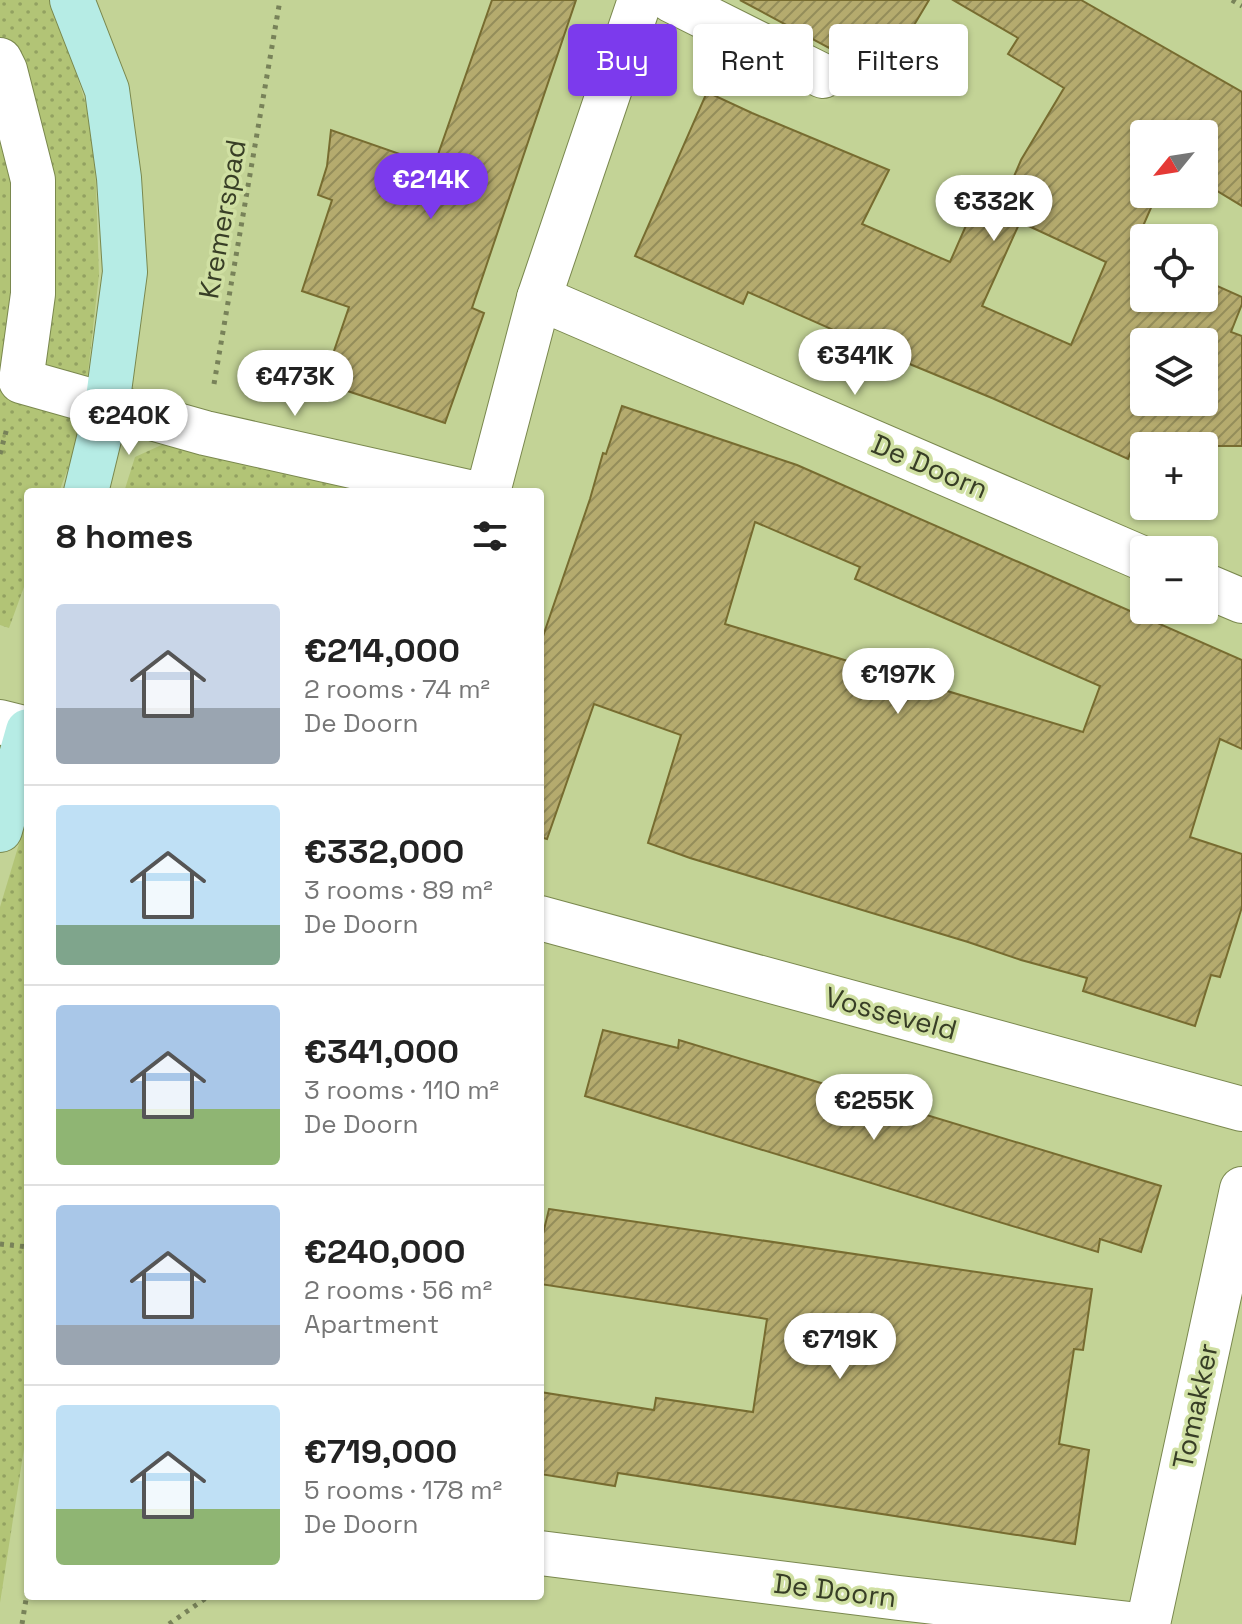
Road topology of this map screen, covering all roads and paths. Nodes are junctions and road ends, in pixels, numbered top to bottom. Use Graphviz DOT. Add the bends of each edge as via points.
graph roads {
  1 [pos="72,0"];
  2 [pos="280,0"];
  3 [pos="640,0"];
  4 [pos="671,0"];
  5 [pos="1232,0"];
  6 [pos="1242,6"];
  7 [pos="0,60"];
  8 [pos="823,76"];
  9 [pos="539,298"];
  10 [pos="107,406"];
  11 [pos="205,433"];
  12 [pos="87,488"];
  13 [pos="450,488"];
  14 [pos="489,488"];
  15 [pos="1130,553"];
  16 [pos="1218,591"];
  17 [pos="1242,601"];
  18 [pos="0,722"];
  19 [pos="24,729"];
  20 [pos="24,744"];
  21 [pos="0,830"];
  22 [pos="544,919"];
  23 [pos="1242,1109"];
  24 [pos="1242,1189"];
  25 [pos="0,1244"];
  26 [pos="24,1247"];
  27 [pos="544,1554"];
  28 [pos="26,1600"];
  29 [pos="203,1600"];
  30 [pos="22,1624"];
  31 [pos="169,1624"];
  32 [pos="1130,1624"];
  33 [pos="1148,1624"];
  1 -- 10 [label="street" via="107,90 119,178 125,272"];
  2 -- 11 [label="path, Kremerspad"];
  3 -- 9 [label="street"];
  4 -- 8 [label="street"];
  5 -- 6 [label="path"];
  7 -- 10 [label="street" via="33,180 33,294 21,381"];
  9 -- 14 [label="street"];
  9 -- 15 [label="street, De Doorn"];
  10 -- 11 [label="street"];
  10 -- 12 [label="street"];
  11 -- 13 [label="street"];
  16 -- 17 [label="street"];
  18 -- 19 [label="street"];
  20 -- 21 [label="street"];
  22 -- 23 [label="street, Vosseveld"];
  24 -- 33 [label="street, Tomakker"];
  25 -- 26 [label="path"];
  27 -- 32 [label="street, De Doorn"];
  28 -- 30 [label="path"];
  29 -- 31 [label="path"];
}
